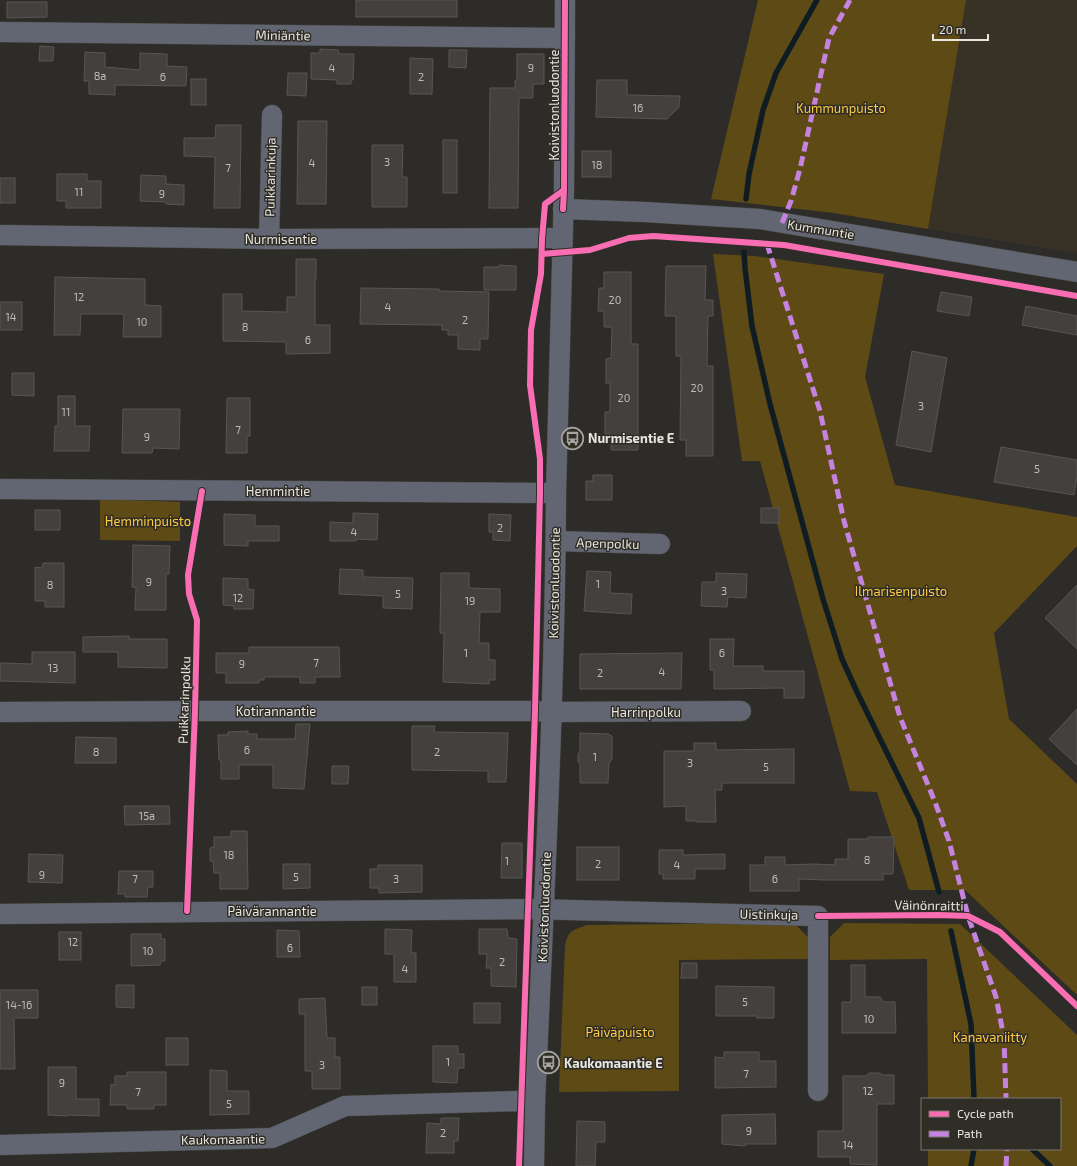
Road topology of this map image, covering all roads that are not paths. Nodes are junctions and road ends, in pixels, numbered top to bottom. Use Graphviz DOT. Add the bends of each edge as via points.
graph roads {
  1 [pos="565,0"];
  2 [pos="0,32"];
  3 [pos="565,38"];
  4 [pos="272,115"];
  5 [pos="563,209"];
  6 [pos="0,235"];
  7 [pos="562,238"];
  8 [pos="269,239"];
  9 [pos="1077,272"];
  10 [pos="0,489"];
  11 [pos="556,494"];
  12 [pos="556,541"];
  13 [pos="660,544"];
  14 [pos="741,711"];
  15 [pos="0,712"];
  16 [pos="551,712"];
  17 [pos="544,909"];
  18 [pos="0,914"];
  19 [pos="818,1091"];
  20 [pos="536,1102"];
  21 [pos="0,1145"];
  22 [pos="534,1166"];
  1 -- 3 [label="street, Koivistonluodontie"];
  2 -- 3 [label="street, Miniäntie"];
  3 -- 5 [label="street, Koivistonluodontie"];
  4 -- 8 [label="street, Puikkarinkuja"];
  5 -- 7 [label="street, Koivistonluodontie"];
  5 -- 9 [label="street, Kummuntie" via="760,219"];
  6 -- 8 [label="street, Nurmisentie"];
  7 -- 8 [label="street, Nurmisentie"];
  7 -- 11 [label="street, Koivistonluodontie"];
  10 -- 11 [label="street, Hemmintie"];
  11 -- 12 [label="street, Koivistonluodontie"];
  12 -- 13 [label="street, Apenpolku"];
  12 -- 16 [label="street, Koivistonluodontie"];
  14 -- 16 [label="street, Harrinpolku"];
  15 -- 16 [label="street, Kotirannantie"];
  16 -- 17 [label="street, Koivistonluodontie"];
  17 -- 18 [label="street, Päivärannantie"];
  17 -- 19 [label="street, Uistinkuja" via="818,916"];
  17 -- 20 [label="street, Koivistonluodontie"];
  20 -- 21 [label="street, Kaukomaantie" via="346,1106 272,1138"];
  20 -- 22 [label="street, Koivistonluodontie"];
}
